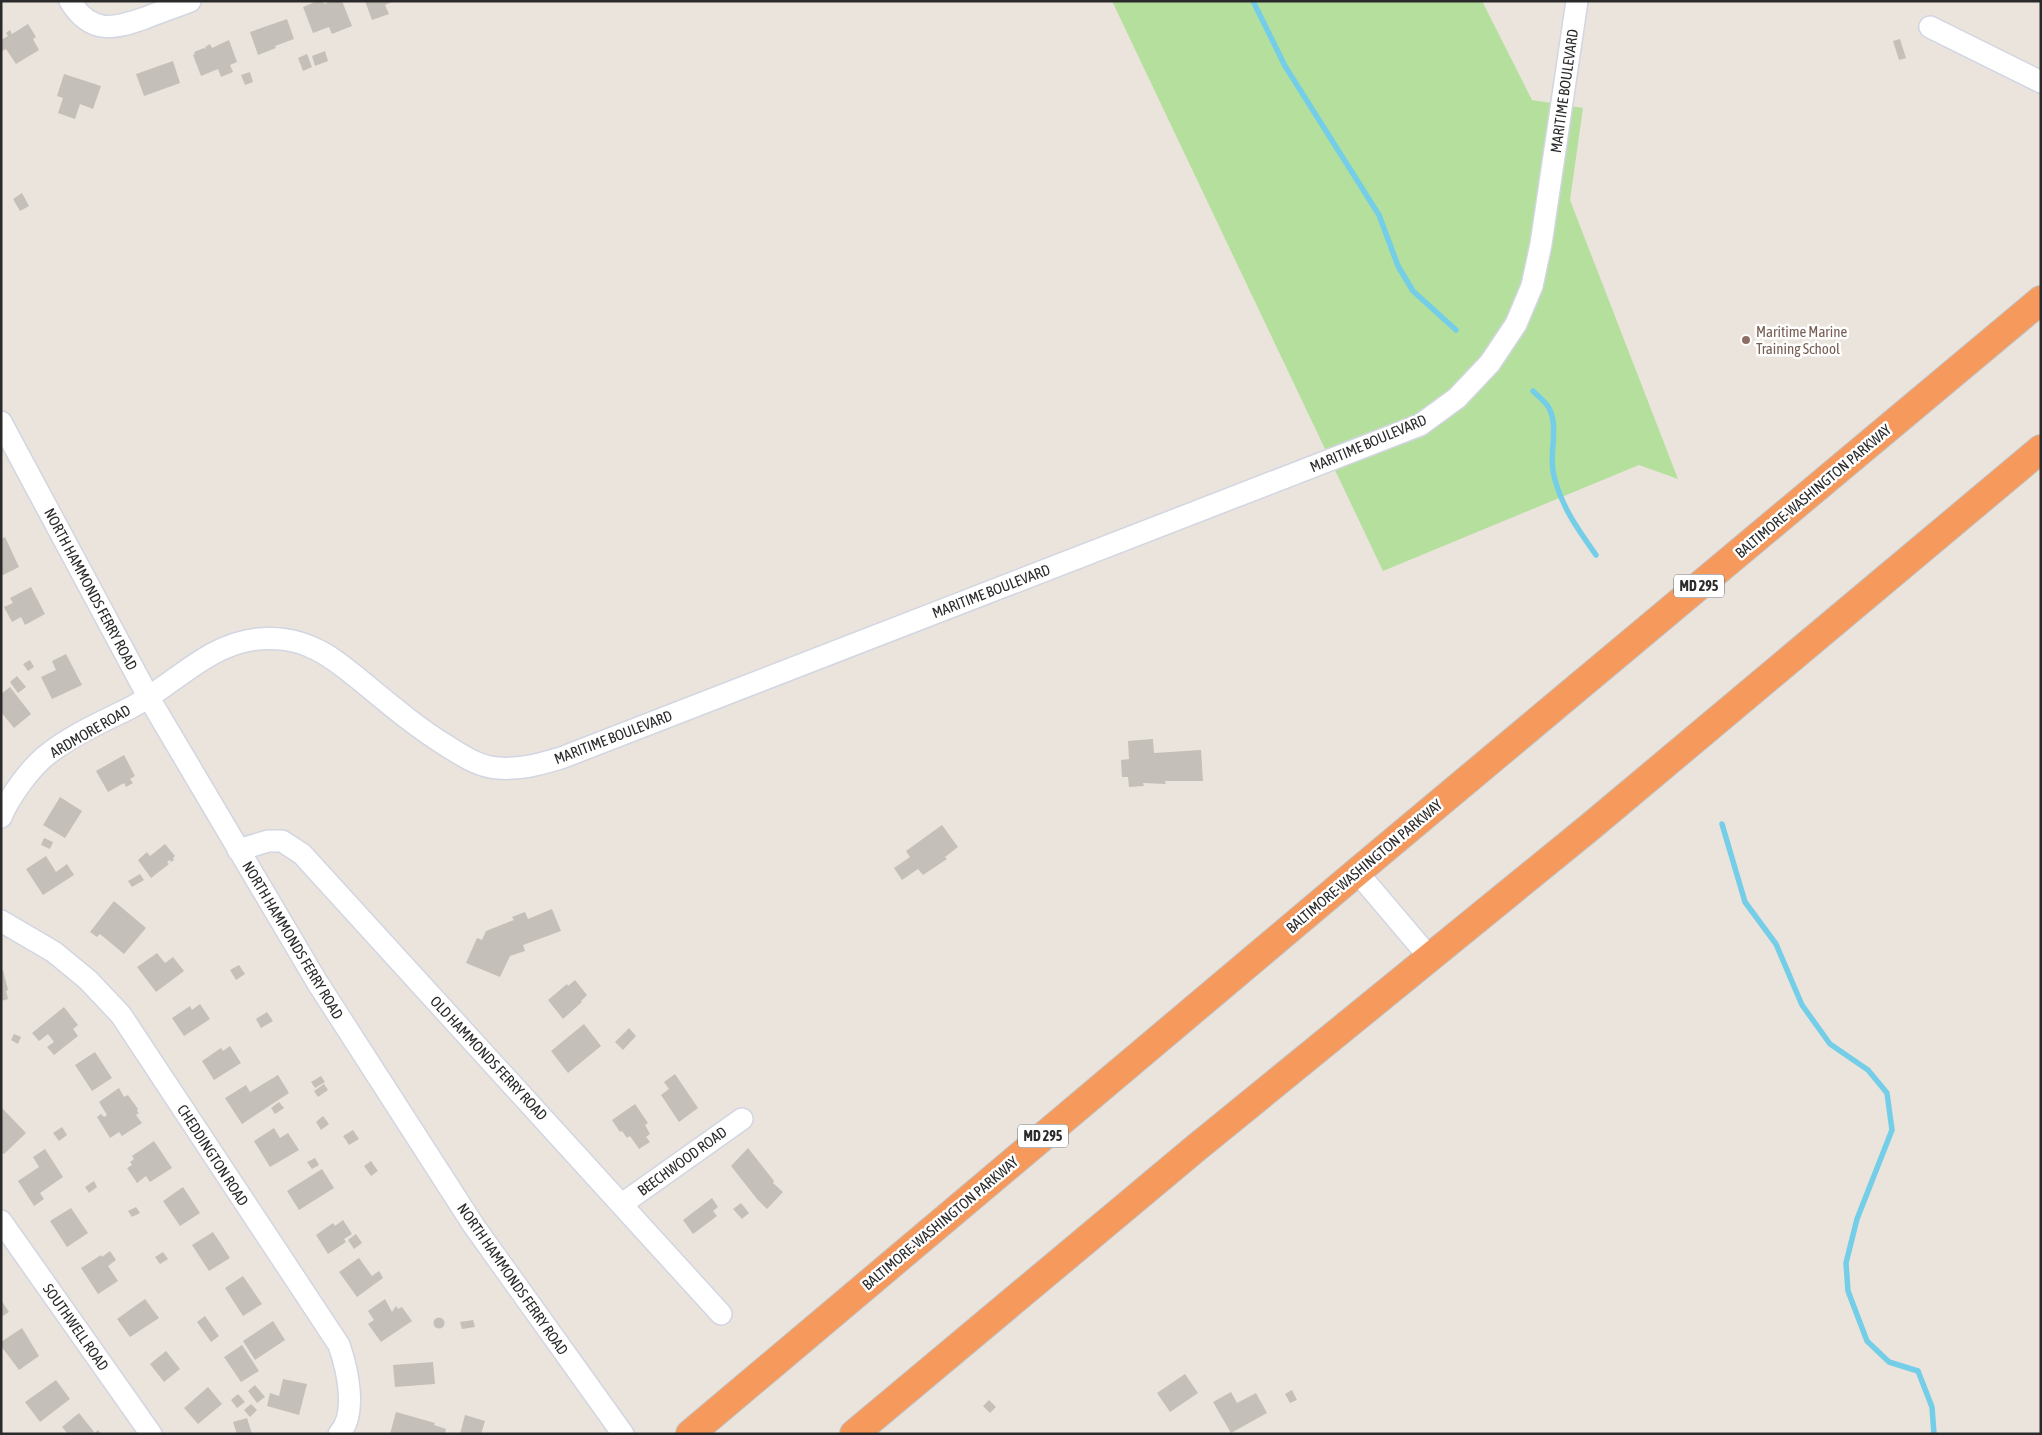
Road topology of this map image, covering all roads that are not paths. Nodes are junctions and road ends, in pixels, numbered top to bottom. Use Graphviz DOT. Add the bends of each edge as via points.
graph roads {
  1 [pos="70,1"];
  2 [pos="190,1"];
  3 [pos="1578,1"];
  4 [pos="1930,27"];
  5 [pos="2041,82"];
  6 [pos="2041,300"];
  7 [pos="1,422"];
  8 [pos="2041,449"];
  9 [pos="149,698"];
  10 [pos="1,817"];
  11 [pos="238,850"];
  12 [pos="1356,872"];
  13 [pos="1,921"];
  14 [pos="1430,958"];
  15 [pos="742,1119"];
  16 [pos="622,1204"];
  17 [pos="1,1220"];
  18 [pos="721,1314"];
  19 [pos="151,1434"];
  20 [pos="339,1434"];
  21 [pos="623,1434"];
  22 [pos="690,1434"];
  23 [pos="854,1434"];
  1 -- 2 [label="street" via="90,22 120,27"];
  3 -- 9 [label="street, MARITIME BOULEVARD" via="1532,286 1516,324 1490,363 1457,398 1420,424 580,751 525,768 497,768 469,760 314,648 288,640 258,639 231,646 196,662"];
  4 -- 5 [label="street"];
  6 -- 12 [label="highway, BALTIMORE-WASHINGTON PARKWAY / MD 295"];
  7 -- 9 [label="street, NORTH HAMMONDS FERRY ROAD"];
  8 -- 14 [label="highway"];
  9 -- 10 [label="street, ARDMORE ROAD" via="86,730 47,755 18,787"];
  9 -- 11 [label="street, NORTH HAMMONDS FERRY ROAD"];
  11 -- 16 [label="street, OLD HAMMONDS FERRY ROAD" via="268,841 282,841 302,854"];
  11 -- 21 [label="street, NORTH HAMMONDS FERRY ROAD" via="317,982 474,1226"];
  12 -- 14 [label="street"];
  12 -- 22 [label="highway, BALTIMORE-WASHINGTON PARKWAY / MD 295"];
  13 -- 20 [label="street, CHEDDINGTON ROAD" via="54,952 88,980 120,1015 328,1328 339,1345 349,1384 350,1408"];
  14 -- 23 [label="highway" via="1196,1148"];
  15 -- 16 [label="street, BEECHWOOD ROAD"];
  16 -- 18 [label="street, OLD HAMMONDS FERRY ROAD"];
  17 -- 19 [label="street, SOUTHWELL ROAD"];
}
